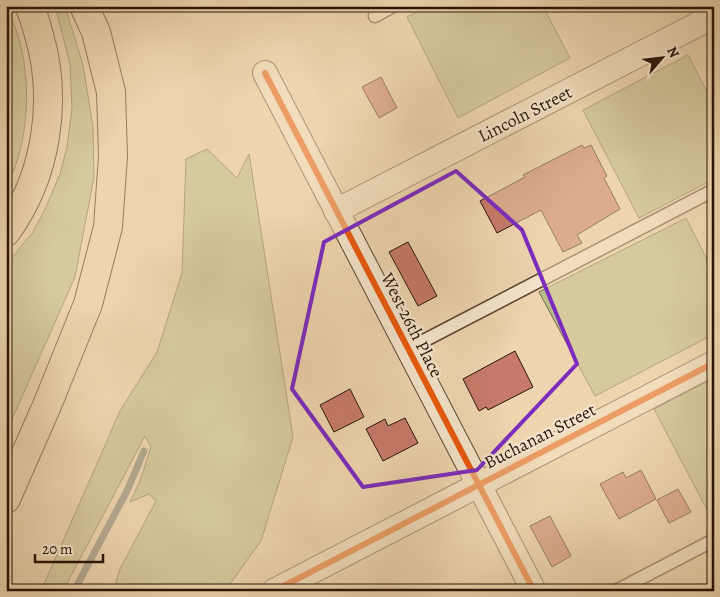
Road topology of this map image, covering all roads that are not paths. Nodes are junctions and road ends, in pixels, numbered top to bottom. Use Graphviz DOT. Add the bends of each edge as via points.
graph roads {
  1 [pos="29,6"];
  2 [pos="84,6"];
  3 [pos="393,6"];
  4 [pos="375,16"];
  5 [pos="714,16"];
  6 [pos="265,72"];
  7 [pos="714,190"];
  8 [pos="336,211"];
  9 [pos="6,232"];
  10 [pos="408,349"];
  11 [pos="714,363"];
  12 [pos="478,484"];
  13 [pos="6,499"];
  14 [pos="714,540"];
  15 [pos="274,591"];
  16 [pos="534,591"];
  17 [pos="616,591"];
  1 -- 9 [label="highway" via="47,62 49,118 37,171"];
  2 -- 13 [label="highway" via="96,32 112,92 113,156 108,227 88,304"];
  3 -- 4 [label="lane"];
  5 -- 8 [label="street, Lincoln Street"];
  6 -- 8 [label="street, West 26th Place"];
  7 -- 10 [label="lane"];
  8 -- 10 [label="street, West 26th Place"];
  10 -- 12 [label="street, West 26th Place"];
  11 -- 12 [label="street, Buchanan Street"];
  12 -- 15 [label="street, Buchanan Street"];
  12 -- 16 [label="street, West 26th Place"];
  14 -- 17 [label="lane"];
}
